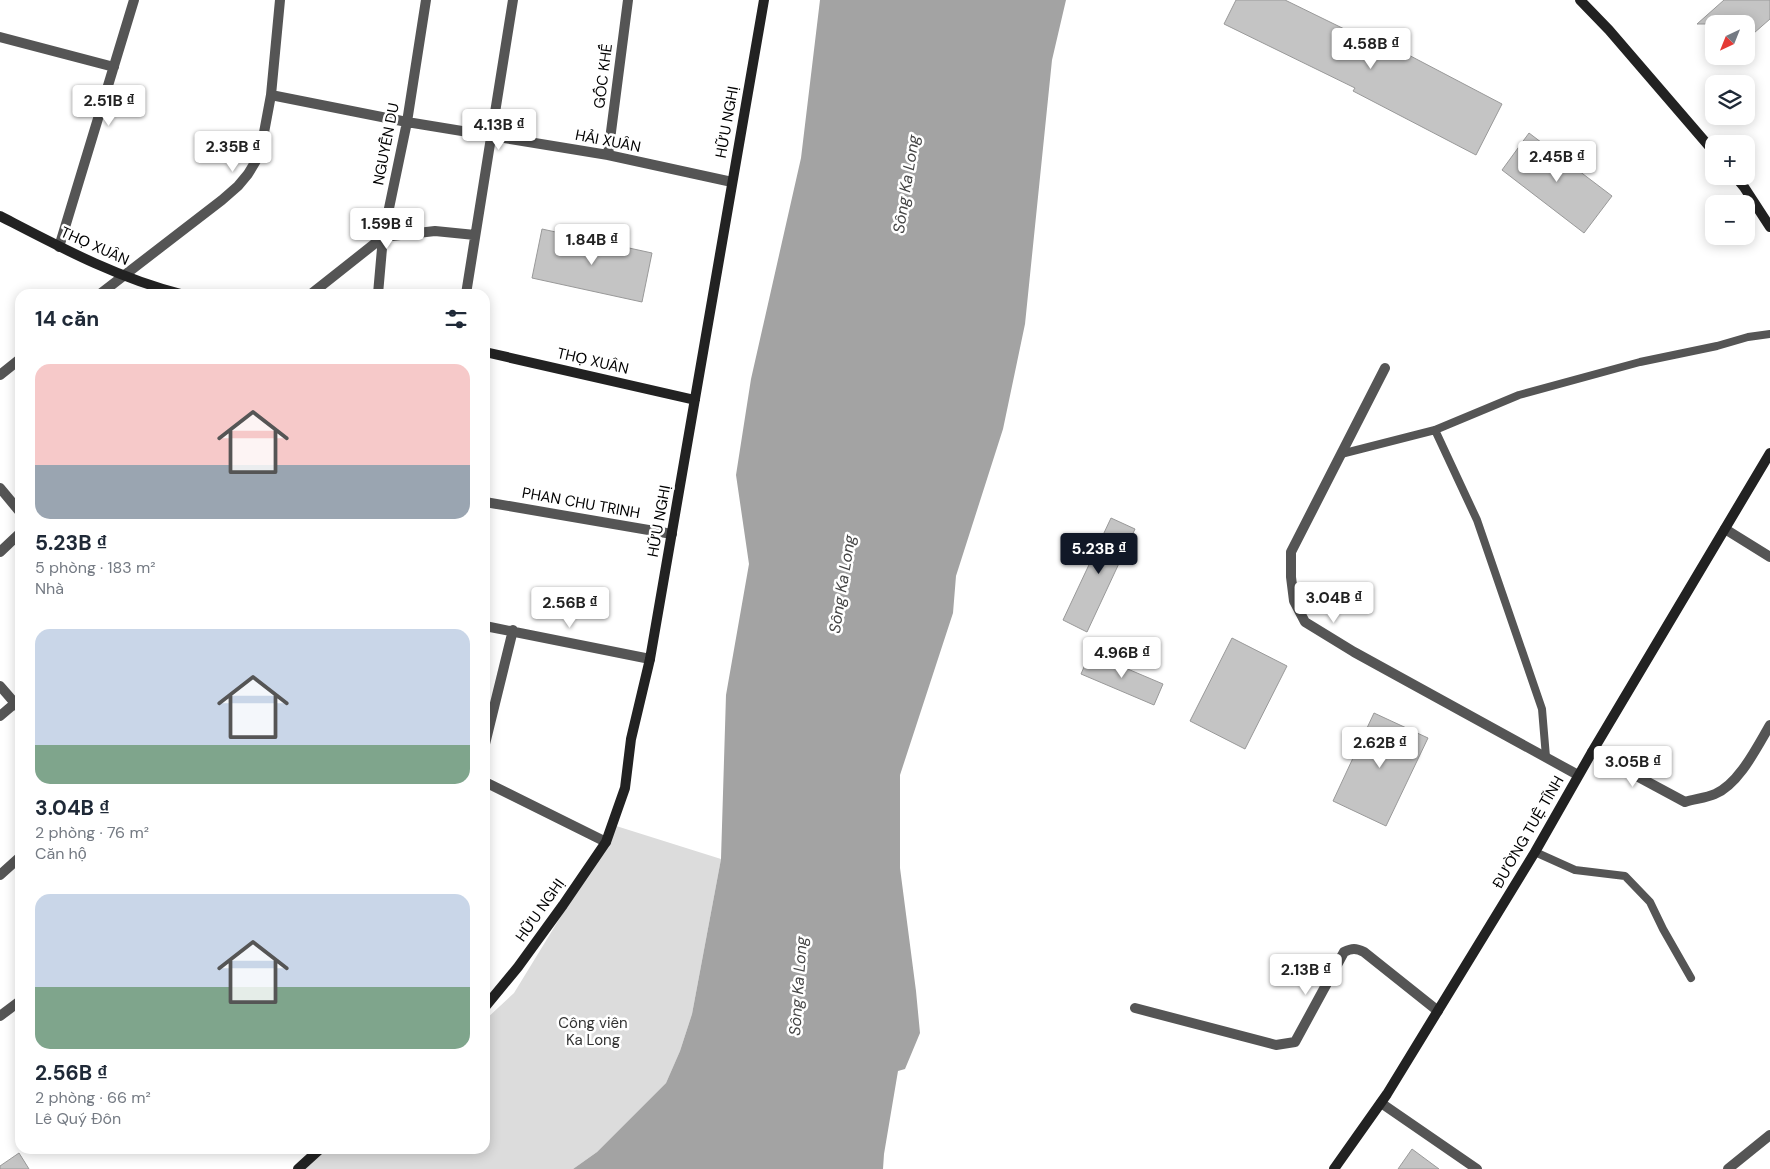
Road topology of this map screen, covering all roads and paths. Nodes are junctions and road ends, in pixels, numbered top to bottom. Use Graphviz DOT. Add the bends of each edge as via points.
graph roads {
  1 [pos="134,0"];
  2 [pos="280,0"];
  3 [pos="426,0"];
  4 [pos="513,0"];
  5 [pos="628,0"];
  6 [pos="764,0"];
  7 [pos="1580,0"];
  8 [pos="0,37"];
  9 [pos="114,67"];
  10 [pos="271,96"];
  11 [pos="407,122"];
  12 [pos="491,137"];
  13 [pos="1705,142"];
  14 [pos="608,155"];
  15 [pos="732,182"];
  16 [pos="1742,185"];
  17 [pos="0,216"];
  18 [pos="1770,228"];
  19 [pos="475,235"];
  20 [pos="383,237"];
  21 [pos="59,247"];
  22 [pos="123,275"];
  23 [pos="106,289"];
  24 [pos="159,289"];
  25 [pos="317,289"];
  26 [pos="378,289"];
  27 [pos="467,289"];
  28 [pos="1770,334"];
  29 [pos="490,353"];
  30 [pos="15,363"];
  31 [pos="1386,368"];
  32 [pos="0,375"];
  33 [pos="695,400"];
  34 [pos="1435,430"];
  35 [pos="1770,453"];
  36 [pos="1341,454"];
  37 [pos="0,488"];
  38 [pos="490,503"];
  39 [pos="15,506"];
  40 [pos="1725,529"];
  41 [pos="672,534"];
  42 [pos="15,538"];
  43 [pos="0,552"];
  44 [pos="1770,557"];
  45 [pos="490,627"];
  46 [pos="513,630"];
  47 [pos="650,659"];
  48 [pos="0,686"];
  49 [pos="15,701"];
  50 [pos="15,706"];
  51 [pos="0,716"];
  52 [pos="490,724"];
  53 [pos="1770,725"];
  54 [pos="1592,752"];
  55 [pos="1546,757"];
  56 [pos="1578,775"];
  57 [pos="490,784"];
  58 [pos="606,842"];
  59 [pos="1535,852"];
  60 [pos="15,862"];
  61 [pos="0,875"];
  62 [pos="1692,978"];
  63 [pos="490,1001"];
  64 [pos="15,1005"];
  65 [pos="1134,1008"];
  66 [pos="1438,1011"];
  67 [pos="0,1016"];
  68 [pos="1381,1103"];
  69 [pos="1770,1135"];
  70 [pos="314,1154"];
  71 [pos="298,1169"];
  72 [pos="1334,1169"];
  73 [pos="1477,1169"];
  74 [pos="1728,1169"];
  1 -- 9 [label="street"];
  2 -- 10 [label="street"];
  3 -- 11 [label="street, NGUYỄN DU"];
  4 -- 12 [label="street"];
  5 -- 14 [label="street, GỐC KHẾ"];
  6 -- 15 [label="street, HỮU NGHỊ"];
  7 -- 13 [label="street"];
  8 -- 9 [label="street"];
  9 -- 21 [label="street"];
  10 -- 11 [label="street, HẢI XUÂN"];
  10 -- 22 [label="street" via="260,154 248,174 222,200"];
  11 -- 12 [label="street, HẢI XUÂN"];
  11 -- 20 [label="street, NGUYỄN DU"];
  12 -- 14 [label="street, HẢI XUÂN"];
  12 -- 19 [label="street"];
  14 -- 15 [label="street, HẢI XUÂN"];
  15 -- 33 [label="street, HỮU NGHỊ"];
  16 -- 18 [label="street"];
  17 -- 21 [label="street, THỌ XUÂN"];
  19 -- 20 [label="street" via="435,231"];
  19 -- 27 [label="street"];
  20 -- 25 [label="street"];
  20 -- 26 [label="street, NGUYỄN DU"];
  21 -- 22 [label="street, THỌ XUÂN"];
  22 -- 23 [label="street"];
  22 -- 24 [label="street, THỌ XUÂN"];
  28 -- 34 [label="lane" via="1640,362 1520,395"];
  29 -- 33 [label="street, THỌ XUÂN"];
  30 -- 32 [label="street"];
  31 -- 36 [label="street"];
  33 -- 41 [label="street, HỮU NGHỊ"];
  34 -- 36 [label="lane"];
  34 -- 55 [label="lane" via="1477,520 1542,709"];
  35 -- 40 [label="street, ĐƯỜNG TUỆ TĨNH"];
  36 -- 55 [label="street" via="1291,552 1294,601 1305,622"];
  37 -- 39 [label="street"];
  38 -- 41 [label="street, PHAN CHU TRINH"];
  40 -- 44 [label="street"];
  40 -- 54 [label="street, ĐƯỜNG TUỆ TĨNH"];
  41 -- 47 [label="street, HỮU NGHỊ"];
  42 -- 43 [label="street"];
  45 -- 46 [label="street"];
  46 -- 47 [label="street"];
  46 -- 52 [label="street"];
  47 -- 58 [label="street, HỮU NGHỊ" via="631,739 625,788"];
  48 -- 49 [label="street"];
  50 -- 51 [label="street"];
  53 -- 54 [label="street" via="1752,757 1724,789 1714,795 1685,802"];
  54 -- 56 [label="street, ĐƯỜNG TUỆ TĨNH"];
  55 -- 56 [label="street"];
  56 -- 59 [label="street, ĐƯỜNG TUỆ TĨNH"];
  57 -- 58 [label="street"];
  58 -- 63 [label="street, HỮU NGHỊ" via="564,905"];
  59 -- 62 [label="lane" via="1574,870 1625,876 1650,902"];
  59 -- 66 [label="street, ĐƯỜNG TUỆ TĨNH"];
  60 -- 61 [label="street"];
  64 -- 67 [label="street"];
  65 -- 66 [label="street" via="1276,1045 1295,1042 1344,952 1358,949"];
  66 -- 68 [label="street, ĐƯỜNG TUỆ TĨNH"];
  68 -- 72 [label="street, ĐƯỜNG TUỆ TĨNH"];
  68 -- 73 [label="street"];
  69 -- 74 [label="street"];
  70 -- 71 [label="street"];
}
